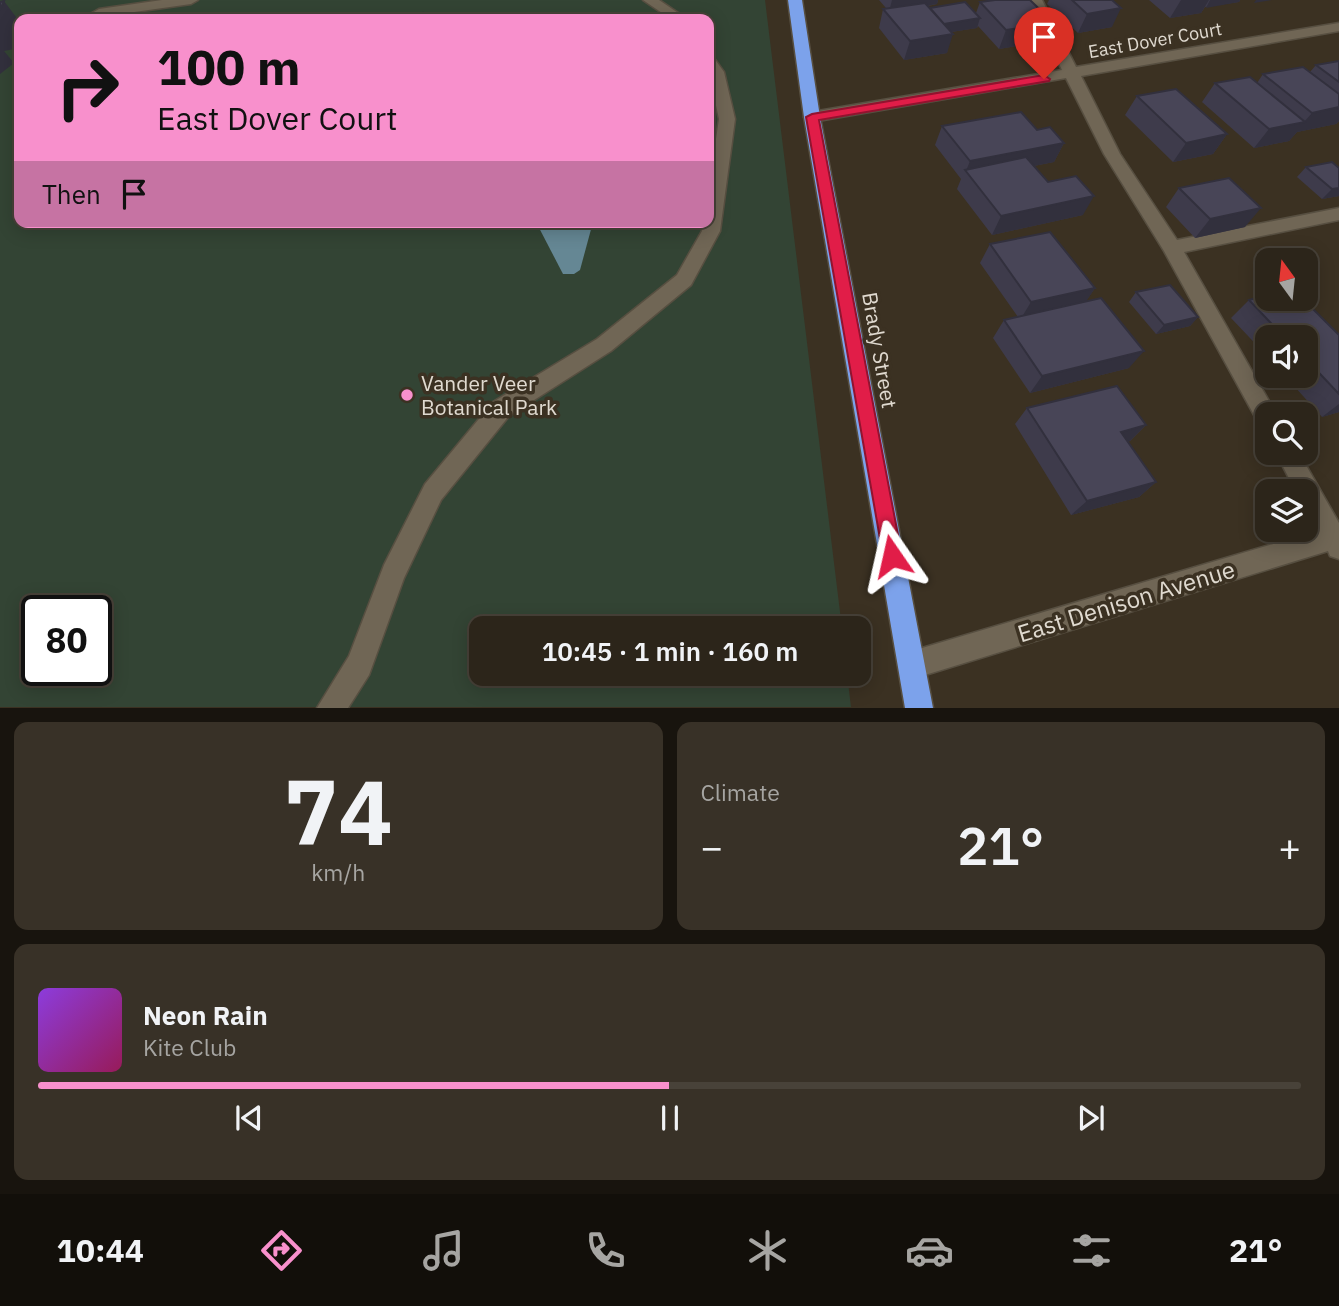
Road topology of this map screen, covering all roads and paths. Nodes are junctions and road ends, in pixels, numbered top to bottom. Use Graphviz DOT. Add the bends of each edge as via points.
graph roads {
  1 [pos="191,0"];
  2 [pos="650,0"];
  3 [pos="795,0"];
  4 [pos="1035,0"];
  5 [pos="99,13"];
  6 [pos="672,14"];
  7 [pos="1339,27"];
  8 [pos="714,69"];
  9 [pos="1070,74"];
  10 [pos="812,117"];
  11 [pos="714,210"];
  12 [pos="1339,214"];
  13 [pos="711,228"];
  14 [pos="1172,248"];
  15 [pos="1259,402"];
  16 [pos="1294,465"];
  17 [pos="1337,540"];
  18 [pos="912,665"];
  19 [pos="331,708"];
  20 [pos="919,708"];
  1 -- 5 [label="street"];
  2 -- 6 [label="street"];
  3 -- 10 [label="highway, Brady Street"];
  4 -- 9 [label="street"];
  7 -- 9 [label="street, East Dover Court"];
  8 -- 11 [label="street" via="727,119"];
  9 -- 10 [label="street, East Dover Court"];
  9 -- 14 [label="street" via="1112,155"];
  10 -- 18 [label="highway, Brady Street"];
  12 -- 14 [label="street"];
  13 -- 19 [label="street" via="684,280 604,345 501,409 433,492 393,574 359,665"];
  14 -- 15 [label="street"];
  16 -- 17 [label="street"];
  17 -- 18 [label="street, East Denison Avenue"];
  18 -- 20 [label="highway, Brady Street"];
}
